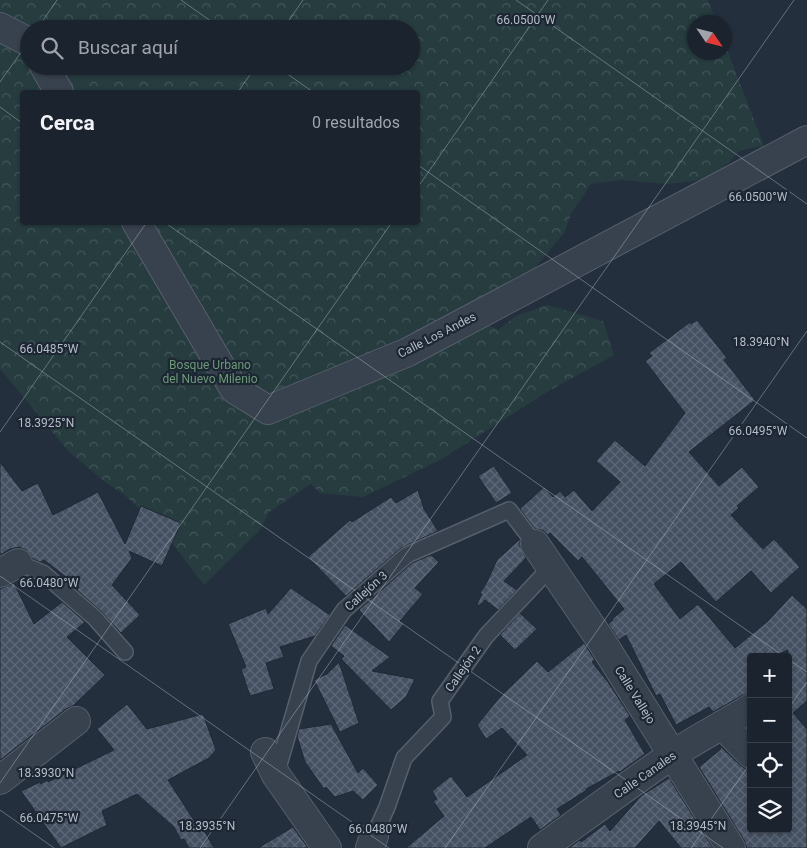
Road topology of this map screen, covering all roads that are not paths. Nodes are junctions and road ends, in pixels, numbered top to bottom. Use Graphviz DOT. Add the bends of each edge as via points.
graph roads {
  1 [pos="0,27"];
  2 [pos="20,37"];
  3 [pos="49,75"];
  4 [pos="58,90"];
  5 [pos="807,140"];
  6 [pos="138,225"];
  7 [pos="535,544"];
  8 [pos="551,567"];
  9 [pos="9,568"];
  10 [pos="125,652"];
  11 [pos="747,710"];
  12 [pos="76,721"];
  13 [pos="722,725"];
  14 [pos="747,750"];
  15 [pos="672,755"];
  16 [pos="271,763"];
  17 [pos="0,780"];
  18 [pos="372,842"];
  19 [pos="327,848"];
  20 [pos="542,848"];
  21 [pos="731,848"];
  1 -- 2 [label="street"];
  3 -- 4 [label="street"];
  5 -- 6 [label="street, Calle Los Andes" via="408,352 268,410 234,389"];
  7 -- 8 [label="street, Calle Vallejo"];
  7 -- 16 [label="lane, Callejón 3" via="509,510 407,556 344,610 309,661"];
  8 -- 15 [label="street, Calle Vallejo"];
  8 -- 18 [label="lane, Callejón 2" via="486,636 440,701 443,717 404,758"];
  9 -- 10 [label="lane" via="43,574 95,618"];
  11 -- 13 [label="street, Calle Canales"];
  12 -- 17 [label="street"];
  13 -- 14 [label="street"];
  13 -- 15 [label="street, Calle Canales"];
  15 -- 20 [label="street, Calle Canales"];
  15 -- 21 [label="street, Calle Vallejo"];
  16 -- 19 [label="street"];
}
